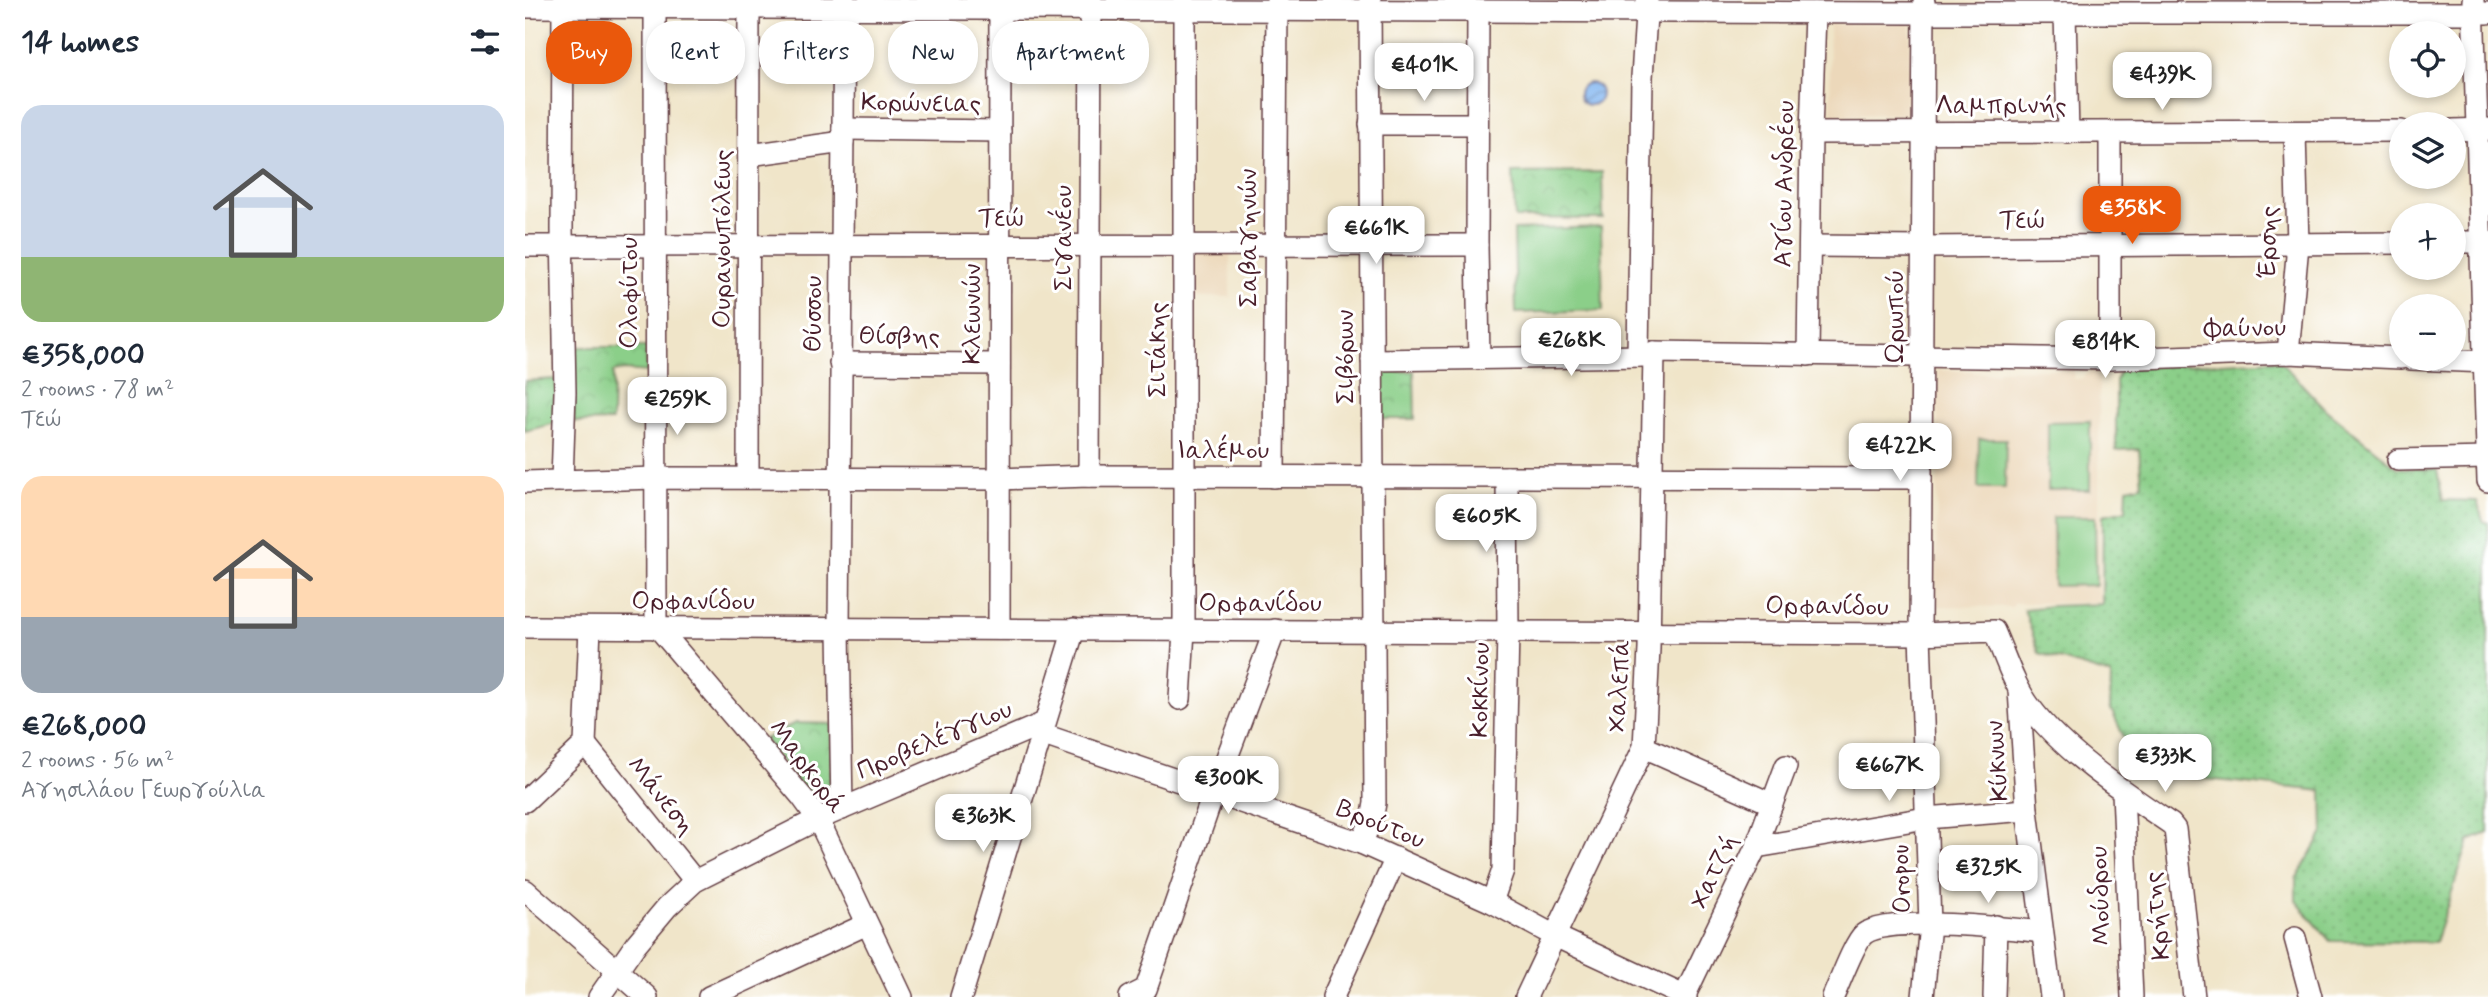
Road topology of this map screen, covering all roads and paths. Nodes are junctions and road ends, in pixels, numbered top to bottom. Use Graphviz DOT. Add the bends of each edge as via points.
graph roads {
  1 [pos="563,4"];
  2 [pos="655,4"];
  3 [pos="749,4"];
  4 [pos="844,4"];
  5 [pos="879,4"];
  6 [pos="1000,5"];
  7 [pos="1091,5"];
  8 [pos="1184,5"];
  9 [pos="1277,5"];
  10 [pos="1370,5"];
  11 [pos="1506,6"];
  12 [pos="1647,6"];
  13 [pos="1791,6"];
  14 [pos="2186,6"];
  15 [pos="2289,6"];
  16 [pos="525,7"];
  17 [pos="1924,7"];
  18 [pos="2478,8"];
  19 [pos="2059,9"];
  20 [pos="1478,11"];
  21 [pos="1815,13"];
  22 [pos="1370,124"];
  23 [pos="1477,124"];
  24 [pos="2483,130"];
  25 [pos="1000,131"];
  26 [pos="2389,131"];
  27 [pos="1923,132"];
  28 [pos="2295,132"];
  29 [pos="1811,133"];
  30 [pos="2069,133"];
  31 [pos="2110,133"];
  32 [pos="843,136"];
  33 [pos="749,155"];
  34 [pos="2466,242"];
  35 [pos="2484,242"];
  36 [pos="2389,243"];
  37 [pos="1477,244"];
  38 [pos="841,245"];
  39 [pos="1000,245"];
  40 [pos="1090,245"];
  41 [pos="1184,245"];
  42 [pos="1275,245"];
  43 [pos="1371,245"];
  44 [pos="2298,245"];
  45 [pos="525,246"];
  46 [pos="562,246"];
  47 [pos="656,246"];
  48 [pos="749,246"];
  49 [pos="1811,246"];
  50 [pos="2111,246"];
  51 [pos="1923,247"];
  52 [pos="2288,353"];
  53 [pos="1646,354"];
  54 [pos="1808,355"];
  55 [pos="2389,357"];
  56 [pos="1479,358"];
  57 [pos="1922,358"];
  58 [pos="2110,359"];
  59 [pos="1372,360"];
  60 [pos="2466,361"];
  61 [pos="2486,362"];
  62 [pos="840,363"];
  63 [pos="999,364"];
  64 [pos="2487,458"];
  65 [pos="2397,460"];
  66 [pos="1089,476"];
  67 [pos="1184,477"];
  68 [pos="1274,477"];
  69 [pos="1373,477"];
  70 [pos="1507,477"];
  71 [pos="1651,477"];
  72 [pos="656,478"];
  73 [pos="748,478"];
  74 [pos="839,478"];
  75 [pos="1921,478"];
  76 [pos="999,479"];
  77 [pos="562,481"];
  78 [pos="2488,481"];
  79 [pos="525,482"];
  80 [pos="525,627"];
  81 [pos="590,628"];
  82 [pos="656,628"];
  83 [pos="839,628"];
  84 [pos="999,629"];
  85 [pos="1074,629"];
  86 [pos="1184,630"];
  87 [pos="1275,630"];
  88 [pos="1374,630"];
  89 [pos="1508,631"];
  90 [pos="1649,631"];
  91 [pos="1920,634"];
  92 [pos="2018,688"];
  93 [pos="1180,699"];
  94 [pos="1043,729"];
  95 [pos="585,744"];
  96 [pos="1644,747"];
  97 [pos="1786,766"];
  98 [pos="1215,792"];
  99 [pos="2123,792"];
  100 [pos="525,801"];
  101 [pos="1772,804"];
  102 [pos="842,809"];
  103 [pos="2028,810"];
  104 [pos="1926,818"];
  105 [pos="818,819"];
  106 [pos="1361,843"];
  107 [pos="1756,847"];
  108 [pos="1396,858"];
  109 [pos="695,881"];
  110 [pos="525,890"];
  111 [pos="1492,902"];
  112 [pos="867,924"];
  113 [pos="1930,924"];
  114 [pos="1996,926"];
  115 [pos="2042,932"];
  116 [pos="1555,936"];
  117 [pos="2295,939"];
  118 [pos="617,970"];
  119 [pos="1146,994"];
  120 [pos="599,997"];
  121 [pos="647,997"];
  122 [pos="709,997"];
  123 [pos="902,997"];
  124 [pos="961,997"];
  125 [pos="1333,997"];
  126 [pos="1527,997"];
  127 [pos="1685,997"];
  128 [pos="1833,997"];
  129 [pos="1923,997"];
  130 [pos="1994,997"];
  131 [pos="2051,997"];
  132 [pos="2132,997"];
  133 [pos="2194,997"];
  134 [pos="2311,997"];
  1 -- 2 [label="street"];
  1 -- 16 [label="street"];
  1 -- 46 [label="street"];
  2 -- 3 [label="street"];
  2 -- 47 [label="street, Ολοφύτου"];
  3 -- 4 [label="street"];
  3 -- 33 [label="street, Ουρανουπόλεως"];
  4 -- 5 [label="street"];
  4 -- 32 [label="street, Θύσσου"];
  5 -- 6 [label="street"];
  6 -- 7 [label="street"];
  6 -- 25 [label="street, Κλεωνών"];
  7 -- 8 [label="street"];
  7 -- 40 [label="street, Σιγανέου"];
  8 -- 9 [label="street"];
  8 -- 41 [label="street, Σιτάκης"];
  9 -- 10 [label="street"];
  9 -- 42 [label="street, Σαβαγηνών"];
  10 -- 20 [label="street"];
  10 -- 22 [label="street, Σιβόρων"];
  11 -- 12 [label="street"];
  11 -- 20 [label="street"];
  12 -- 13 [label="street"];
  12 -- 53 [label="street, Χαλεπά" via="1642,78"];
  13 -- 21 [label="street"];
  14 -- 15 [label="street"];
  14 -- 19 [label="street"];
  15 -- 18 [label="street"];
  17 -- 19 [label="street"];
  17 -- 21 [label="street"];
  17 -- 27 [label="street, Ωρωπού"];
  18 -- 24 [label="street"];
  19 -- 30 [label="street"];
  20 -- 23 [label="street"];
  21 -- 29 [label="street, Αγίου Ανδρέου"];
  22 -- 23 [label="street"];
  22 -- 43 [label="street, Σιβόρων"];
  23 -- 37 [label="street"];
  24 -- 35 [label="street"];
  25 -- 32 [label="street, Κορώνειας"];
  25 -- 39 [label="street, Κλεωνών"];
  26 -- 28 [label="street, Λαμπρινής"];
  27 -- 29 [label="street, Λαμπρινής"];
  27 -- 30 [label="street, Λαμπρινής"];
  27 -- 51 [label="street, Ωρωπού"];
  28 -- 31 [label="street, Λαμπρινής"];
  28 -- 44 [label="street, Έρσης"];
  29 -- 49 [label="street, Αγίου Ανδρέου"];
  30 -- 31 [label="street, Λαμπρινής"];
  31 -- 50 [label="street"];
  32 -- 33 [label="street, Κορώνειας"];
  32 -- 38 [label="street, Θύσσου"];
  33 -- 48 [label="street, Ουρανουπόλεως"];
  34 -- 35 [label="street"];
  35 -- 61 [label="street"];
  36 -- 44 [label="street, Τεώ"];
  37 -- 43 [label="street, Τεώ"];
  37 -- 56 [label="street"];
  38 -- 39 [label="street, Τεώ"];
  38 -- 48 [label="street, Τεώ"];
  38 -- 62 [label="street, Θύσσου"];
  39 -- 40 [label="street, Τεώ"];
  39 -- 63 [label="street, Κλεωνών"];
  40 -- 41 [label="street, Τεώ"];
  40 -- 66 [label="street, Σιγανέου"];
  41 -- 42 [label="street, Τεώ"];
  41 -- 67 [label="street, Σιτάκης"];
  42 -- 43 [label="street, Τεώ"];
  42 -- 68 [label="street, Σαβαγηνών"];
  43 -- 59 [label="street, Σιβόρων"];
  44 -- 50 [label="street, Τεώ"];
  44 -- 52 [label="street, Έρσης"];
  45 -- 46 [label="street, Τεώ"];
  46 -- 47 [label="street, Τεώ"];
  46 -- 77 [label="street"];
  47 -- 48 [label="street, Τεώ"];
  47 -- 72 [label="street, Ολοφύτου"];
  48 -- 73 [label="street, Ουρανουπόλεως"];
  49 -- 51 [label="street, Τεώ"];
  49 -- 54 [label="street, Αγίου Ανδρέου"];
  50 -- 51 [label="street, Τεώ"];
  50 -- 58 [label="street"];
  51 -- 57 [label="street, Ωρωπού"];
  52 -- 55 [label="street, Φαύνου"];
  52 -- 58 [label="street, Φαύνου"];
  53 -- 54 [label="street, Φαύνου"];
  53 -- 56 [label="street, Φαύνου"];
  53 -- 71 [label="street, Χαλεπά"];
  54 -- 57 [label="street, Φαύνου"];
  56 -- 59 [label="street, Φαύνου"];
  57 -- 58 [label="street, Φαύνου"];
  57 -- 75 [label="street, Ωρωπού"];
  59 -- 69 [label="street, Σιβόρων"];
  60 -- 61 [label="street"];
  61 -- 64 [label="street"];
  62 -- 63 [label="street, Θίσβης"];
  62 -- 74 [label="street, Θύσσου"];
  63 -- 76 [label="street, Κλεωνών"];
  64 -- 65 [label="street"];
  64 -- 78 [label="street"];
  66 -- 67 [label="street, Ιαλέμου"];
  66 -- 76 [label="street, Ιαλέμου"];
  67 -- 68 [label="street, Ιαλέμου"];
  67 -- 86 [label="street, Σιτάκης"];
  68 -- 69 [label="street, Ιαλέμου"];
  69 -- 70 [label="street, Ιαλέμου"];
  69 -- 88 [label="street, Σιβόρων"];
  70 -- 71 [label="street, Ιαλέμου"];
  70 -- 89 [label="street, Κοκκίνου"];
  71 -- 75 [label="street, Ιαλέμου"];
  71 -- 90 [label="street, Χαλεπά"];
  72 -- 73 [label="street, Ιαλέμου"];
  72 -- 77 [label="street, Ιαλέμου"];
  72 -- 82 [label="street, Ολοφύτου"];
  73 -- 74 [label="street, Ιαλέμου"];
  74 -- 76 [label="street, Ιαλέμου"];
  74 -- 83 [label="street, Θύσσου"];
  75 -- 91 [label="street, Ωρωπού"];
  76 -- 84 [label="street, Κλεωνών"];
  77 -- 79 [label="street, Ιαλέμου"];
  80 -- 81 [label="street, Ορφανίδου"];
  81 -- 82 [label="street, Ορφανίδου"];
  81 -- 95 [label="street"];
  82 -- 83 [label="street, Ορφανίδου"];
  82 -- 105 [label="street, Μαρκορά"];
  83 -- 84 [label="street, Ορφανίδου"];
  83 -- 102 [label="street, Θύσσου"];
  84 -- 85 [label="street, Ορφανίδου"];
  85 -- 86 [label="street, Ορφανίδου"];
  85 -- 94 [label="street"];
  86 -- 87 [label="street, Ορφανίδου"];
  86 -- 93 [label="street, Σιτάκης"];
  87 -- 88 [label="street, Ορφανίδου"];
  87 -- 98 [label="street"];
  88 -- 89 [label="street, Ορφανίδου"];
  88 -- 106 [label="street, Σιβόρων" via="1375,803"];
  89 -- 90 [label="street, Ορφανίδου"];
  89 -- 111 [label="street, Κοκκίνου" via="1503,870"];
  90 -- 91 [label="street, Ορφανίδου"];
  90 -- 96 [label="street, Χαλεπά"];
  91 -- 92 [label="street, Ορφανίδου" via="1994,631"];
  91 -- 104 [label="street, Oropou"];
  92 -- 99 [label="street" via="2059,737"];
  92 -- 103 [label="street, Κύκνων"];
  94 -- 98 [label="street, Βρούτου"];
  94 -- 102 [label="street, Προβελέγγιου"];
  94 -- 124 [label="street"];
  95 -- 100 [label="street"];
  95 -- 109 [label="street, Μάνεση"];
  96 -- 101 [label="street"];
  96 -- 116 [label="street, Χαλεπά"];
  97 -- 101 [label="street, Χατζή"];
  98 -- 106 [label="street, Βρούτου"];
  98 -- 119 [label="street"];
  99 -- 132 [label="street, Μούδρου"];
  99 -- 133 [label="street, Κρήτης" via="2175,829"];
  101 -- 107 [label="street, Χατζή"];
  102 -- 105 [label="street, Προβελέγγιου"];
  103 -- 104 [label="street"];
  103 -- 115 [label="street, Κύκνων"];
  104 -- 107 [label="street"];
  104 -- 113 [label="street, Oropou"];
  105 -- 109 [label="street, Προβελέγγιου"];
  105 -- 112 [label="street, Μαρκορά"];
  106 -- 108 [label="street, Βρούτου"];
  107 -- 127 [label="street, Χατζή"];
  108 -- 111 [label="street, Βρούτου"];
  108 -- 125 [label="street"];
  109 -- 118 [label="street, Προβελέγγιου" via="667,907"];
  110 -- 118 [label="street"];
  111 -- 116 [label="street, Βρούτου"];
  112 -- 122 [label="street"];
  112 -- 123 [label="street, Μαρκορά"];
  113 -- 114 [label="street"];
  113 -- 128 [label="street" via="1876,928 1863,935"];
  113 -- 129 [label="street, Oropou"];
  114 -- 115 [label="street"];
  114 -- 130 [label="street"];
  115 -- 131 [label="street, Κύκνων"];
  116 -- 126 [label="street, Χαλεπά"];
  116 -- 127 [label="street, Βρούτου"];
  117 -- 134 [label="street"];
  118 -- 120 [label="street, Προβελέγγιου"];
  118 -- 121 [label="street"];
}
